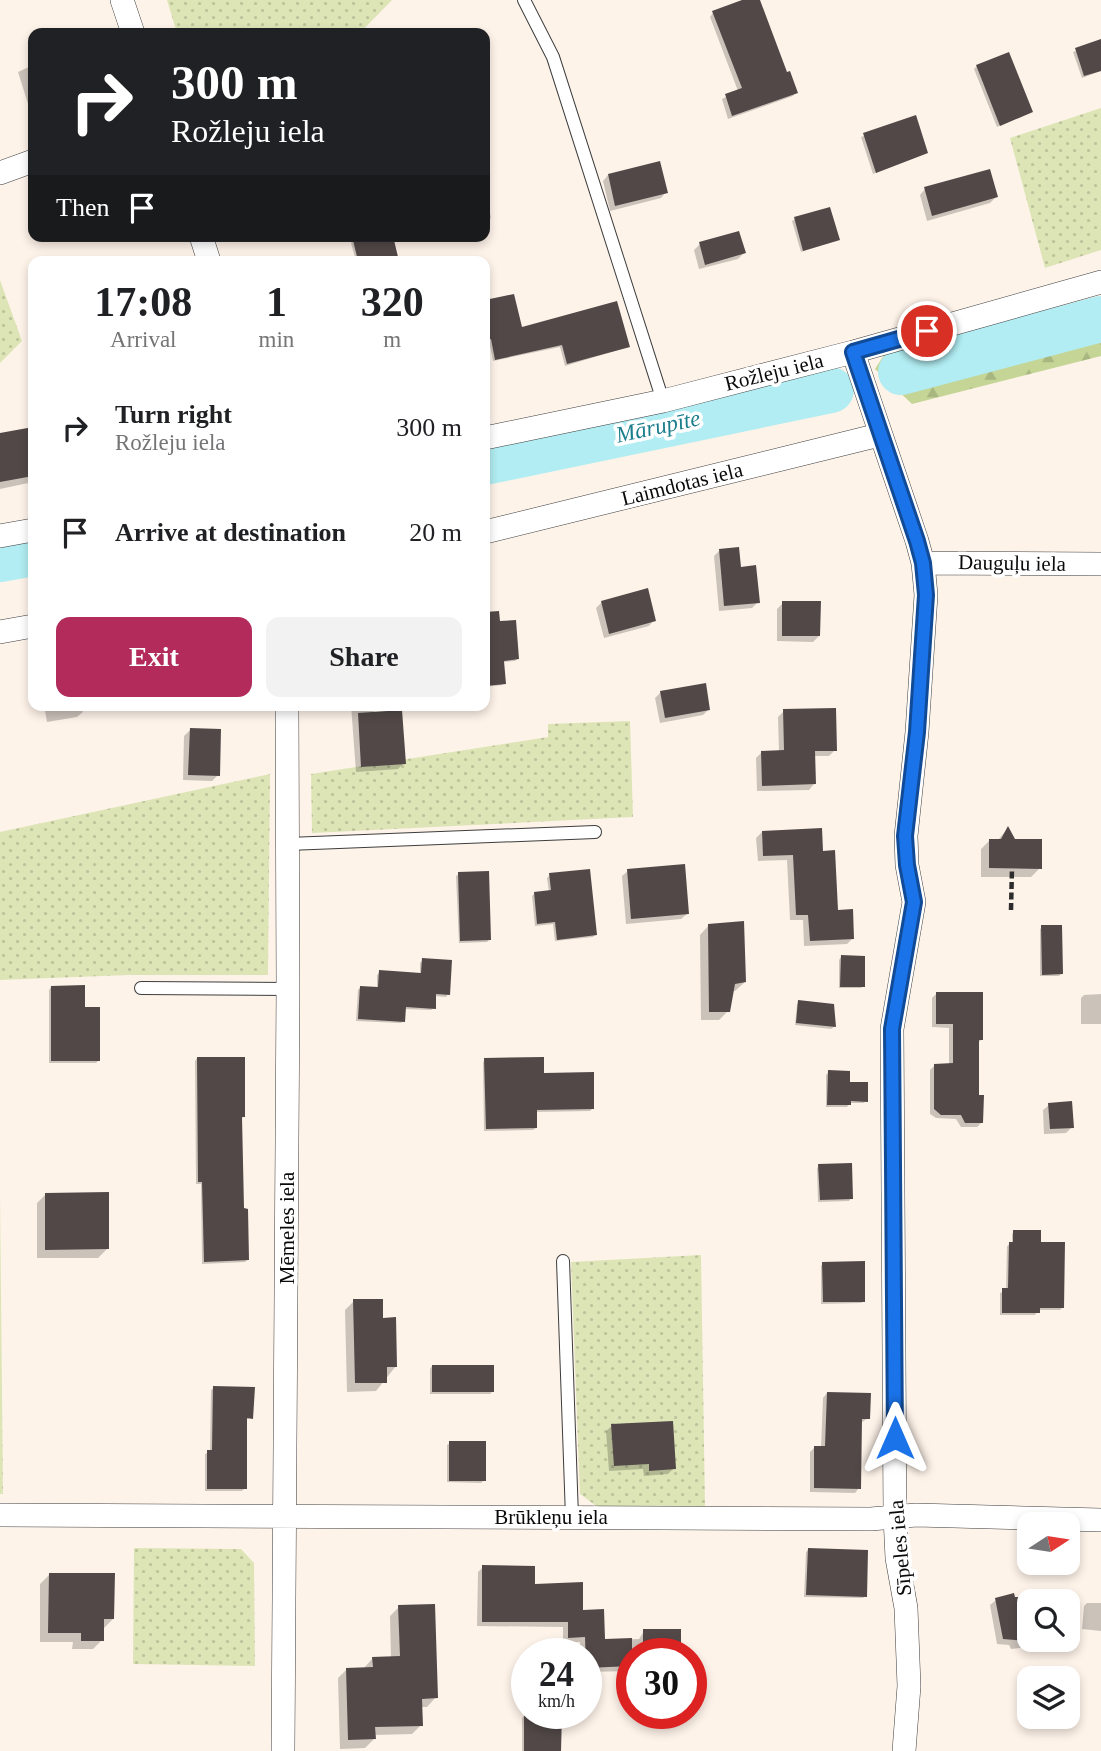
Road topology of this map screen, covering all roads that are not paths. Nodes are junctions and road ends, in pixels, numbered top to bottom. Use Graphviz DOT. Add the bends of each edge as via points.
graph roads {
  1 [pos="122,0"];
  2 [pos="524,0"];
  3 [pos="131,28"];
  4 [pos="28,163"];
  5 [pos="0,173"];
  6 [pos="1101,282"];
  7 [pos="853,352"];
  8 [pos="663,401"];
  9 [pos="879,435"];
  10 [pos="490,437"];
  11 [pos="28,531"];
  12 [pos="490,531"];
  13 [pos="0,536"];
  14 [pos="923,563"];
  15 [pos="1101,564"];
  16 [pos="28,627"];
  17 [pos="0,632"];
  18 [pos="288,711"];
  19 [pos="595,832"];
  20 [pos="288,844"];
  21 [pos="141,988"];
  22 [pos="288,989"];
  23 [pos="563,1261"];
  24 [pos="0,1515"];
  25 [pos="284,1517"];
  26 [pos="572,1517"];
  27 [pos="895,1517"];
  28 [pos="1101,1520"];
  29 [pos="283,1751"];
  30 [pos="904,1751"];
  1 -- 3 [label="street"];
  2 -- 8 [label="lane" via="553,57"];
  4 -- 5 [label="street"];
  6 -- 7 [label="street, Rožleju iela"];
  7 -- 8 [label="street, Rožleju iela"];
  7 -- 9 [label="street, Sīpeles iela"];
  8 -- 10 [label="street, Rožleju iela"];
  9 -- 12 [label="street, Laimdotas iela"];
  9 -- 14 [label="street, Sīpeles iela"];
  11 -- 13 [label="street"];
  14 -- 15 [label="street, Dauguļu iela"];
  14 -- 27 [label="street, Sīpeles iela" via="926,595 917,732 905,836 914,902 892,1029"];
  16 -- 17 [label="street"];
  18 -- 20 [label="street, Mēmeles iela"];
  19 -- 20 [label="lane"];
  20 -- 22 [label="street, Mēmeles iela"];
  21 -- 22 [label="lane"];
  22 -- 25 [label="street, Mēmeles iela"];
  23 -- 26 [label="lane"];
  24 -- 25 [label="street, Brūkleņu iela"];
  25 -- 26 [label="street, Brūkleņu iela"];
  25 -- 29 [label="street, Mēmeles iela"];
  26 -- 27 [label="street, Brūkleņu iela"];
  27 -- 28 [label="street, Brūkleņu iela"];
  27 -- 30 [label="street, Sīpeles iela" via="909,1686"];
}
